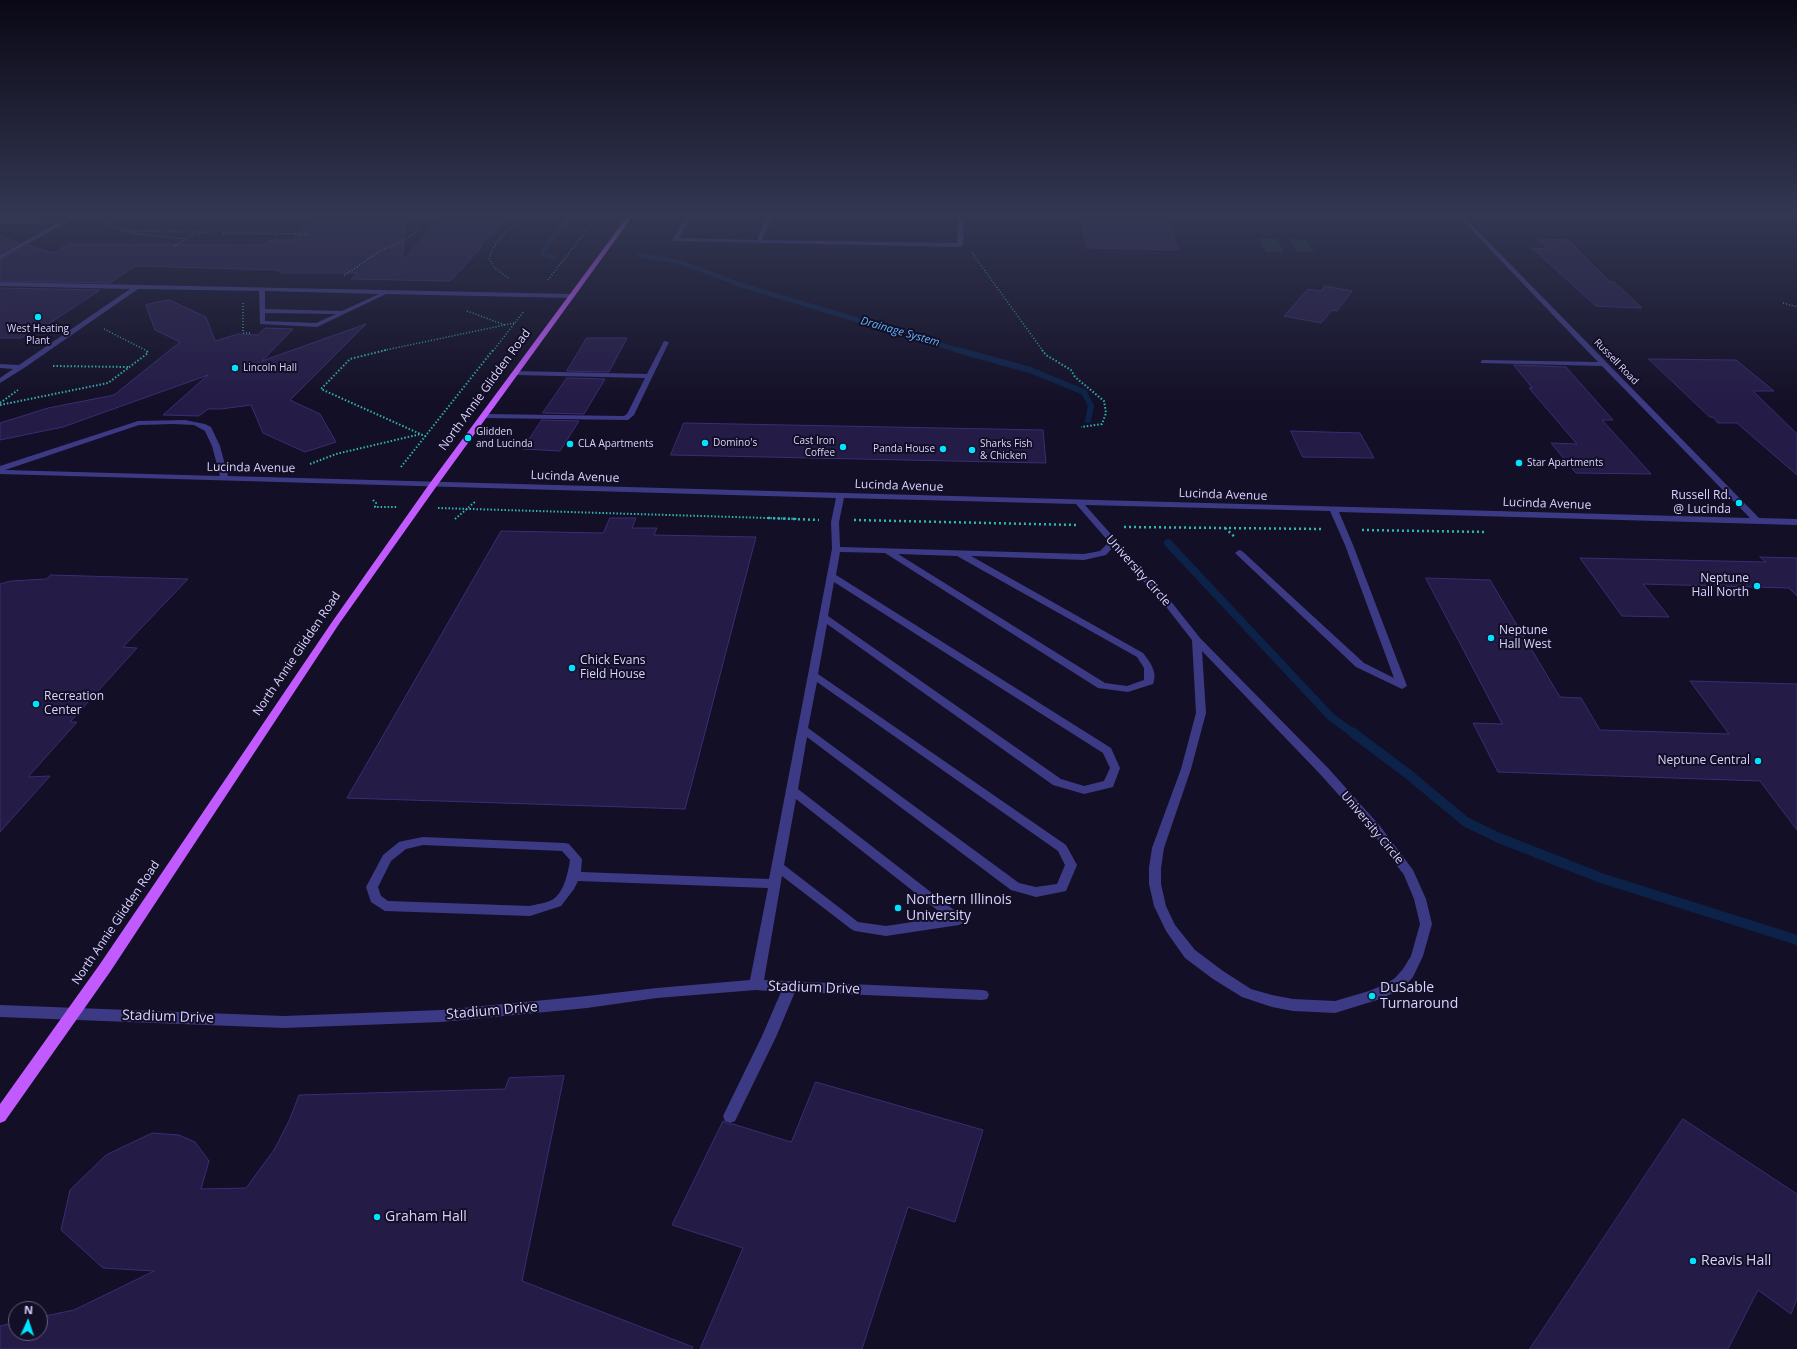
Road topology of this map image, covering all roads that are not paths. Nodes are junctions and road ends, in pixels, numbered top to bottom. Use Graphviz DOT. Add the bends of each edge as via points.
graph roads {
  1 [pos="584,280"];
  2 [pos="1522,280"];
  3 [pos="0,284"];
  4 [pos="136,287"];
  5 [pos="262,290"];
  6 [pos="386,292"];
  7 [pos="572,296"];
  8 [pos="262,311"];
  9 [pos="343,312"];
  10 [pos="666,342"];
  11 [pos="1483,362"];
  12 [pos="1604,364"];
  13 [pos="0,366"];
  14 [pos="22,367"];
  15 [pos="516,373"];
  16 [pos="650,376"];
  17 [pos="0,381"];
  18 [pos="485,416"];
  19 [pos="0,471"];
  20 [pos="225,479"];
  21 [pos="433,485"];
  22 [pos="840,496"];
  23 [pos="1079,503"];
  24 [pos="1334,510"];
  25 [pos="1757,521"];
  26 [pos="1797,522"];
  27 [pos="1112,543"];
  28 [pos="836,549"];
  29 [pos="888,551"];
  30 [pos="959,553"];
  31 [pos="1239,553"];
  32 [pos="831,576"];
  33 [pos="823,617"];
  34 [pos="1197,640"];
  35 [pos="812,674"];
  36 [pos="803,729"];
  37 [pos="792,790"];
  38 [pos="778,867"];
  39 [pos="574,876"];
  40 [pos="775,884"];
  41 [pos="756,985"];
  42 [pos="790,986"];
  43 [pos="982,995"];
  44 [pos="0,1011"];
  45 [pos="73,1014"];
  46 [pos="0,1116"];
  47 [pos="730,1116"];
  1 -- 7 [label="main road, North Annie Glidden Road"];
  2 -- 12 [label="street, Russell Road"];
  3 -- 4 [label="street"];
  4 -- 5 [label="street"];
  4 -- 14 [label="street"];
  5 -- 6 [label="street"];
  5 -- 8 [label="street"];
  6 -- 7 [label="street"];
  6 -- 9 [label="street"];
  7 -- 15 [label="main road, North Annie Glidden Road"];
  8 -- 9 [label="street"];
  8 -- 9 [label="street" via="262,323 317,325"];
  10 -- 16 [label="street"];
  11 -- 12 [label="street"];
  12 -- 25 [label="street, Russell Road"];
  13 -- 14 [label="street"];
  14 -- 17 [label="street"];
  15 -- 16 [label="street"];
  15 -- 18 [label="main road, North Annie Glidden Road"];
  16 -- 18 [label="street" via="630,415 625,418"];
  18 -- 21 [label="main road, North Annie Glidden Road"];
  19 -- 20 [label="street, Lucinda Avenue"];
  19 -- 20 [label="street" via="138,423 193,423 207,428 213,437"];
  20 -- 21 [label="street, Lucinda Avenue"];
  21 -- 22 [label="street, Lucinda Avenue"];
  21 -- 45 [label="main road, North Annie Glidden Road" via="330,630"];
  22 -- 23 [label="street, Lucinda Avenue"];
  22 -- 28 [label="street" via="835,520"];
  23 -- 24 [label="street, Lucinda Avenue"];
  23 -- 27 [label="street, University Circle"];
  24 -- 25 [label="street, Lucinda Avenue"];
  24 -- 31 [label="street" via="1402,686 1360,664"];
  25 -- 26 [label="street, Lucinda Avenue"];
  27 -- 30 [label="street" via="1103,553 1084,557"];
  27 -- 34 [label="street, University Circle" via="1170,606"];
  28 -- 29 [label="street"];
  28 -- 32 [label="street"];
  29 -- 30 [label="street"];
  29 -- 30 [label="street" via="1102,686 1128,689 1149,682 1149,668 1140,655"];
  32 -- 33 [label="street"];
  32 -- 33 [label="street" via="1107,751 1115,768 1109,784 1084,790 1057,782"];
  33 -- 35 [label="street"];
  34 -- 34 [label="street, University Circle" via="1201,713 1186,769 1156,860 1156,884 1160,906 1170,928 1190,954 1218,975 1247,993 1272,1001 1335,1007 1392,988 1408,973 1417,956 1426,924 1420,899 1409,873 1376,829 1336,784"];
  35 -- 36 [label="street"];
  35 -- 36 [label="street" via="1062,848 1071,866 1062,888 1036,892 1015,887"];
  36 -- 37 [label="street"];
  37 -- 38 [label="street"];
  37 -- 38 [label="street" via="959,920 886,931 855,926"];
  38 -- 40 [label="street"];
  39 -- 39 [label="street" via="557,903 530,912 385,906 376,899 372,887 387,858 403,845 423,841 565,847 576,859"];
  39 -- 40 [label="street"];
  40 -- 41 [label="street"];
  41 -- 42 [label="street, Stadium Drive"];
  41 -- 45 [label="street, Stadium Drive" via="441,1016 284,1022"];
  42 -- 43 [label="street, Stadium Drive"];
  42 -- 47 [label="street" via="769,1038"];
  44 -- 45 [label="street, Stadium Drive"];
  45 -- 46 [label="main road, North Annie Glidden Road"];
}
